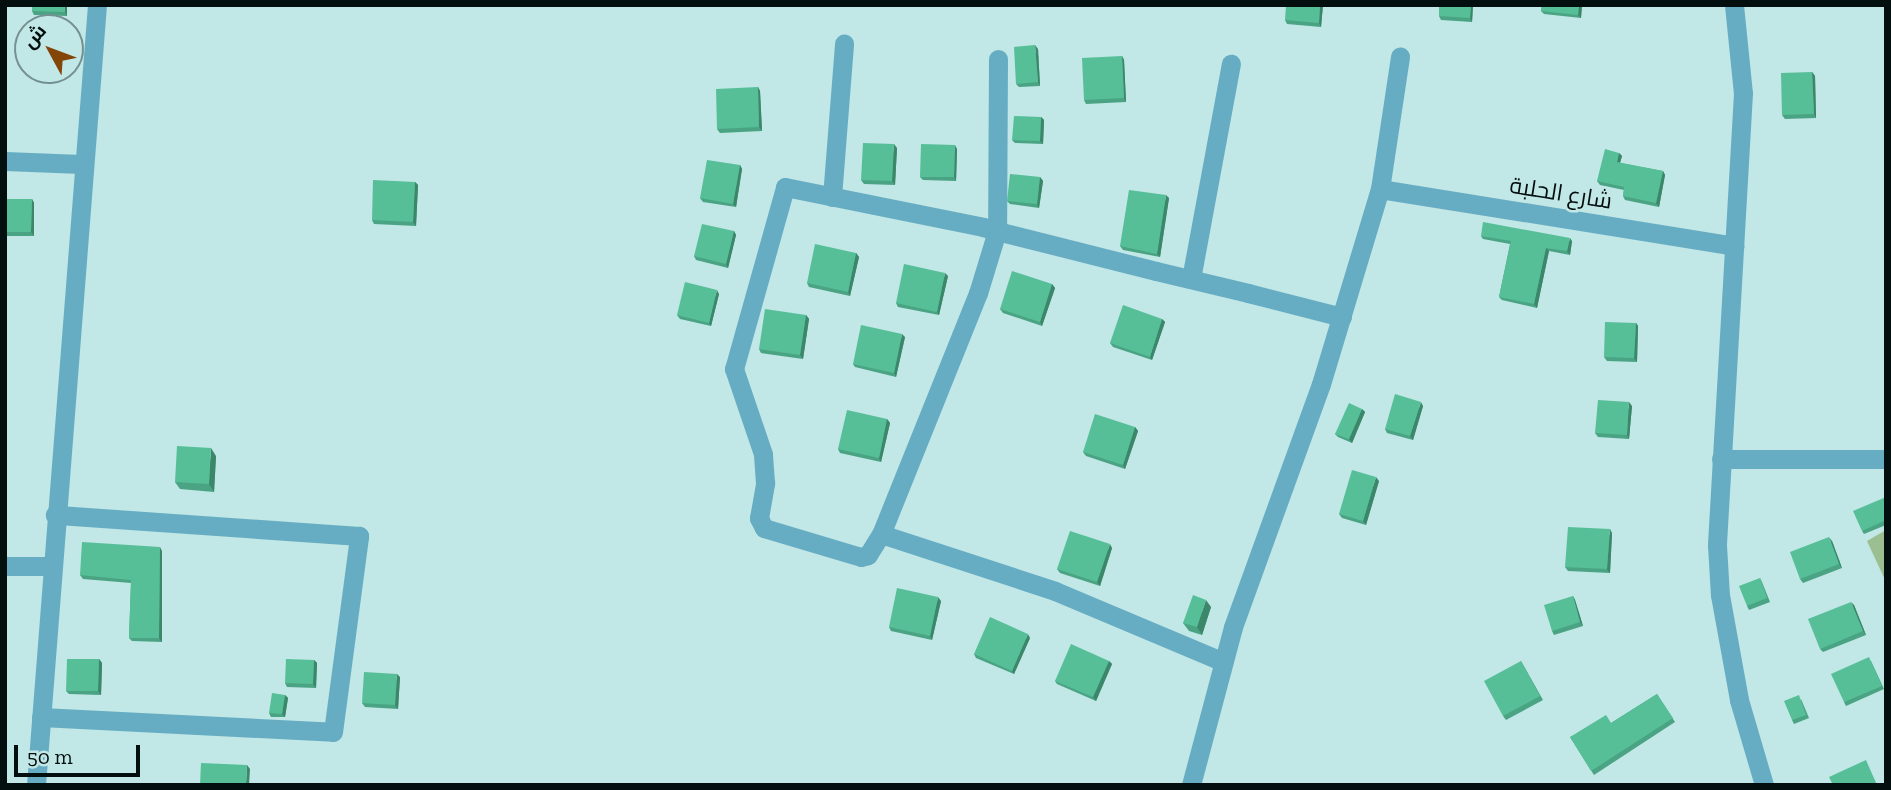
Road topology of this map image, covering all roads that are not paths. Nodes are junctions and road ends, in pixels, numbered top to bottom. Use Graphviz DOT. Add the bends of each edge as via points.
graph roads {
  1 [pos="97,5"];
  2 [pos="1734,5"];
  3 [pos="844,43"];
  4 [pos="1400,57"];
  5 [pos="998,59"];
  6 [pos="1231,64"];
  7 [pos="5,160"];
  8 [pos="81,164"];
  9 [pos="1380,189"];
  10 [pos="832,197"];
  11 [pos="997,231"];
  12 [pos="1734,246"];
  13 [pos="1191,279"];
  14 [pos="1342,317"];
  15 [pos="1721,459"];
  16 [pos="1886,459"];
  17 [pos="55,515"];
  18 [pos="881,534"];
  19 [pos="5,566"];
  20 [pos="52,566"];
  21 [pos="1224,662"];
  22 [pos="41,717"];
  23 [pos="36,785"];
  24 [pos="1191,785"];
  25 [pos="1763,785"];
  1 -- 8 [label="street"];
  2 -- 12 [label="street" via="1743,93"];
  3 -- 10 [label="street"];
  4 -- 9 [label="street"];
  5 -- 11 [label="street"];
  6 -- 13 [label="street"];
  7 -- 8 [label="street"];
  8 -- 17 [label="street"];
  9 -- 12 [label="street, شارع الحلبة"];
  9 -- 14 [label="street"];
  10 -- 11 [label="street"];
  10 -- 18 [label="street" via="791,187 781,192 734,369 763,454 760,518 764,528 861,557 868,555"];
  11 -- 13 [label="street"];
  11 -- 18 [label="street" via="978,293"];
  12 -- 15 [label="street"];
  13 -- 14 [label="street"];
  14 -- 21 [label="street"];
  15 -- 16 [label="street"];
  15 -- 25 [label="street" via="1720,595 1739,700"];
  17 -- 20 [label="street"];
  17 -- 22 [label="street" via="359,536 333,732"];
  18 -- 21 [label="street" via="1055,591"];
  19 -- 20 [label="street"];
  20 -- 22 [label="street"];
  21 -- 24 [label="street"];
  22 -- 23 [label="street"];
}
